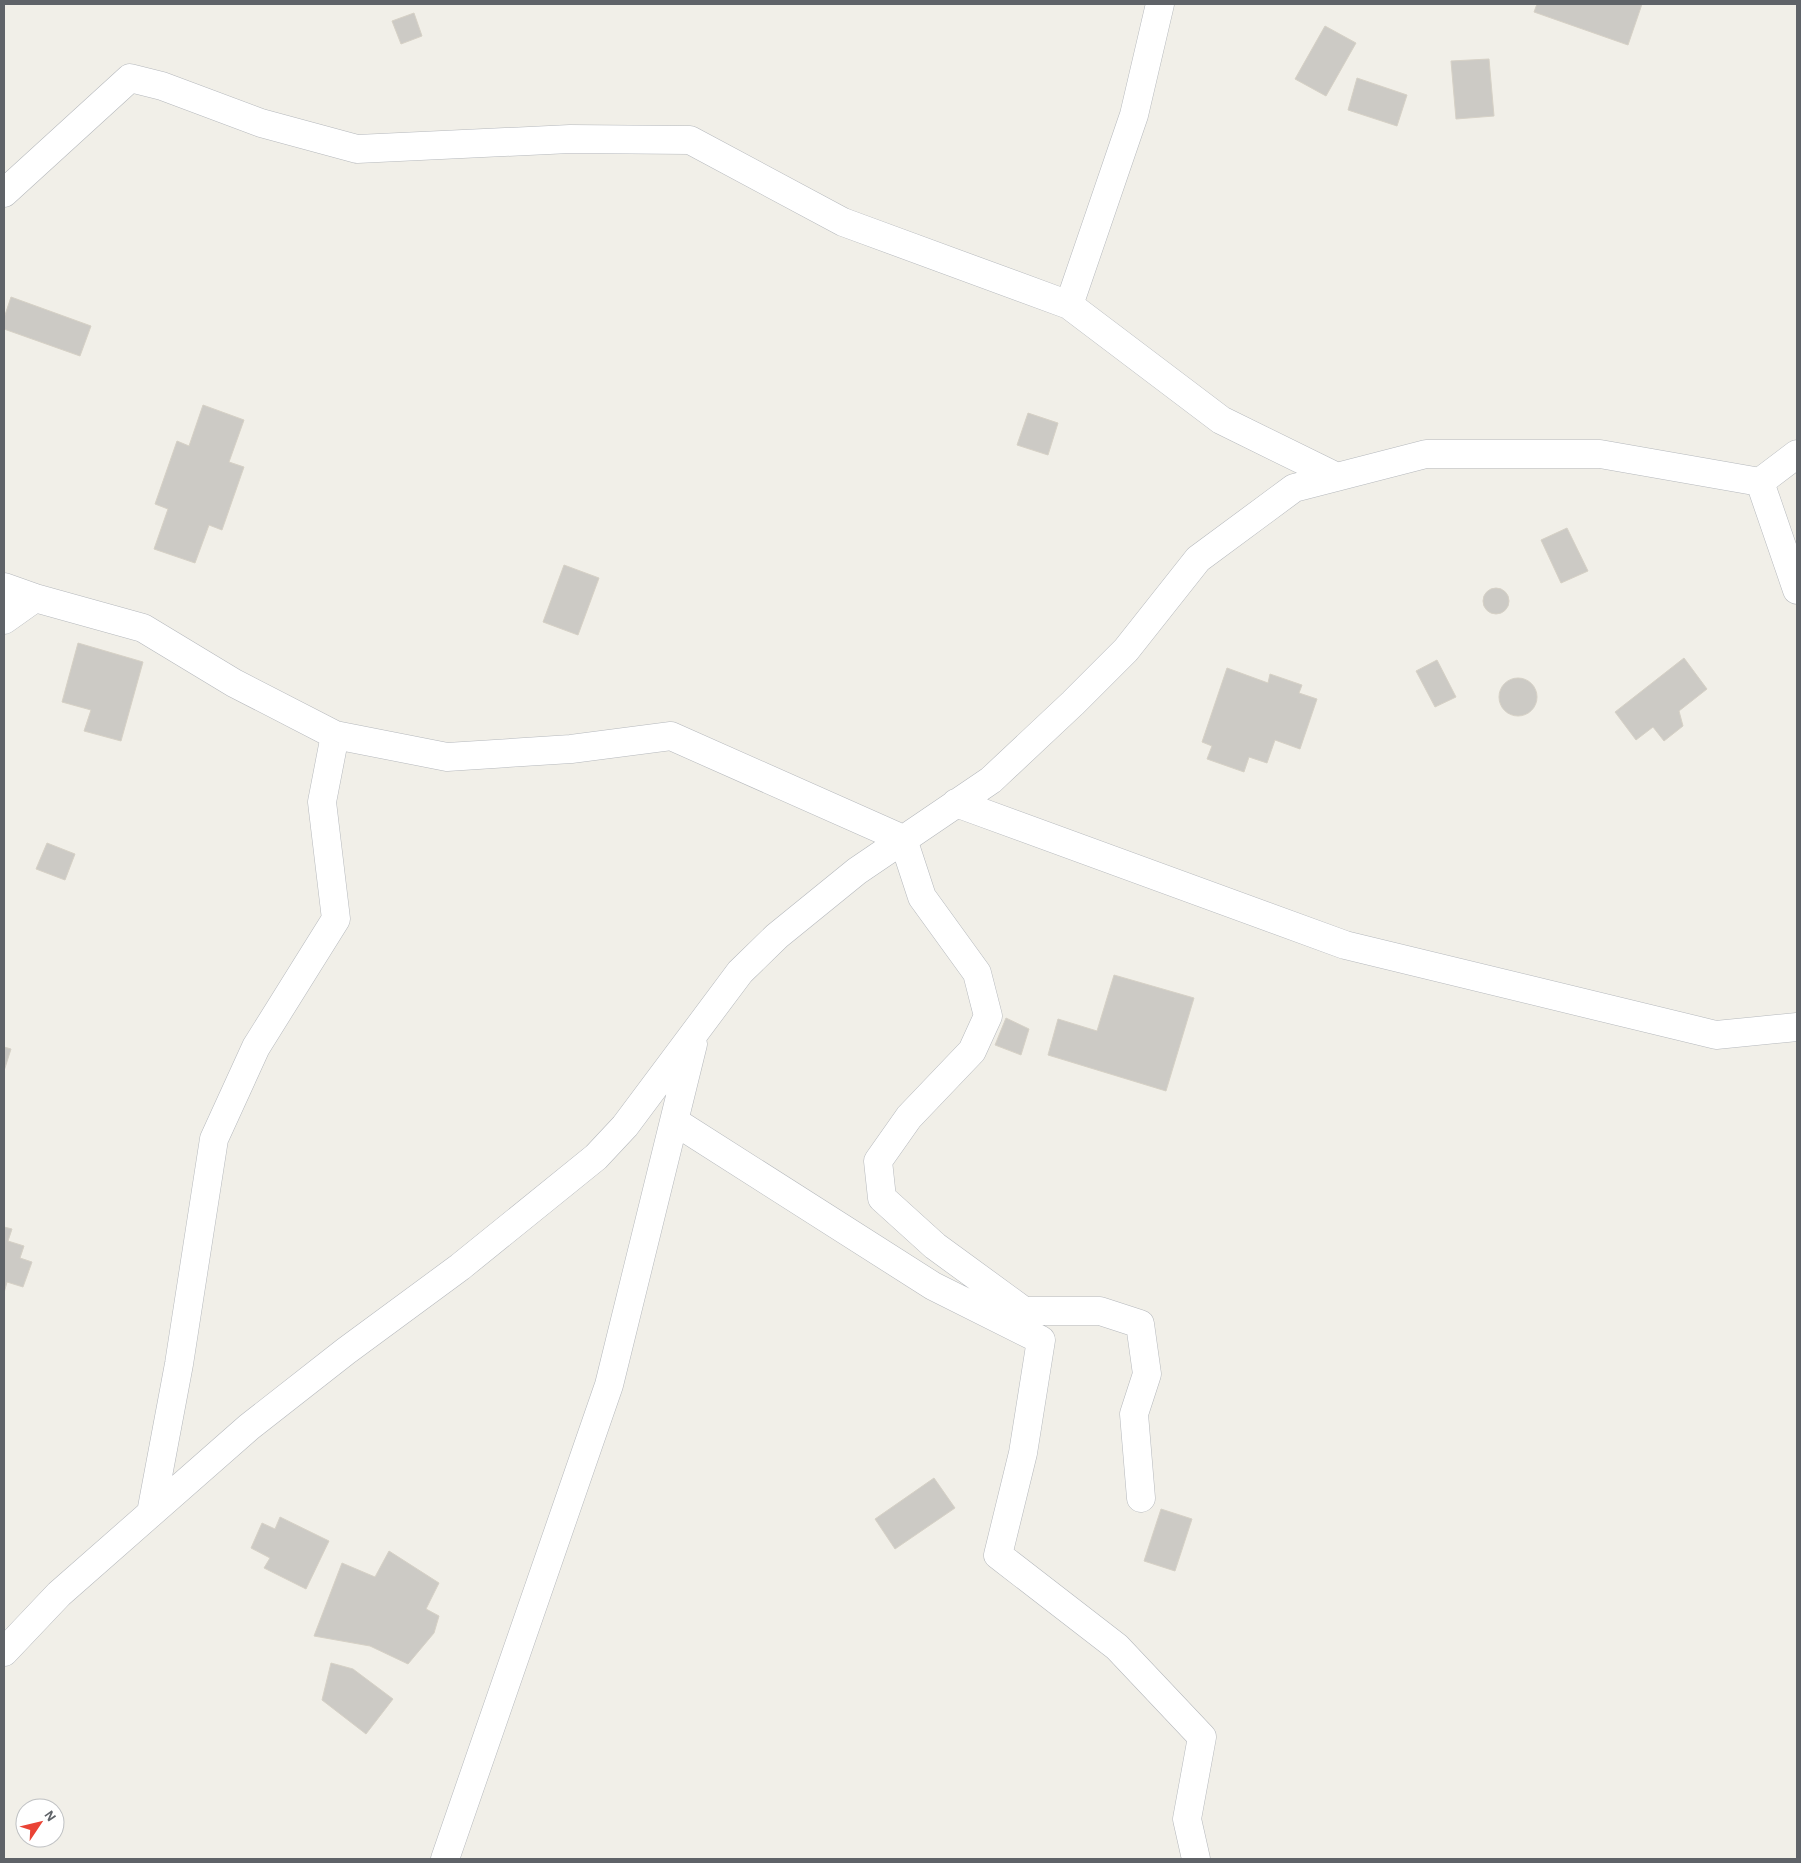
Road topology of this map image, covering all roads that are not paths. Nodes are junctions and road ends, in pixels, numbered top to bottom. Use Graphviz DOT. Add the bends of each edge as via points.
graph roads {
  1 [pos="1160,4"];
  2 [pos="4,193"];
  3 [pos="1068,305"];
  4 [pos="1797,454"];
  5 [pos="1337,477"];
  6 [pos="1760,482"];
  7 [pos="4,587"];
  8 [pos="1797,590"];
  9 [pos="35,598"];
  10 [pos="4,620"];
  11 [pos="335,735"];
  12 [pos="956,803"];
  13 [pos="903,839"];
  14 [pos="1797,1027"];
  15 [pos="695,1034"];
  16 [pos="674,1121"];
  17 [pos="1141,1498"];
  18 [pos="151,1514"];
  19 [pos="4,1652"];
  20 [pos="445,1859"];
  21 [pos="1196,1859"];
  1 -- 3 [label="street" via="1134,115"];
  2 -- 3 [label="street" via="130,78 162,86 261,123 357,149 570,139 690,140 843,222"];
  3 -- 5 [label="street" via="1221,420"];
  4 -- 6 [label="street"];
  5 -- 6 [label="street" via="1426,454 1600,454"];
  5 -- 12 [label="street" via="1294,488 1198,559 1143,628 1073,703 991,780"];
  6 -- 8 [label="street"];
  7 -- 9 [label="street"];
  9 -- 10 [label="street"];
  9 -- 11 [label="street" via="143,628 234,683"];
  11 -- 13 [label="street" via="447,757 571,749 671,736"];
  11 -- 18 [label="street" via="322,802 336,919 256,1047 214,1139 179,1364"];
  12 -- 13 [label="street"];
  12 -- 14 [label="street" via="1344,945 1716,1035"];
  13 -- 15 [label="street" via="857,871 777,936 740,972"];
  13 -- 17 [label="street" via="922,897 977,973 988,1016 972,1051 908,1117 878,1161 882,1198 935,1246 1024,1310 1100,1311 1140,1324 1147,1374 1134,1414"];
  15 -- 16 [label="street"];
  15 -- 18 [label="street" via="625,1126 596,1157 460,1267 249,1427"];
  16 -- 20 [label="street" via="610,1384"];
  16 -- 21 [label="street" via="933,1286 1041,1340 1024,1453 998,1555 1117,1647 1202,1737 1187,1819"];
  18 -- 19 [label="street" via="59,1594"];
}
